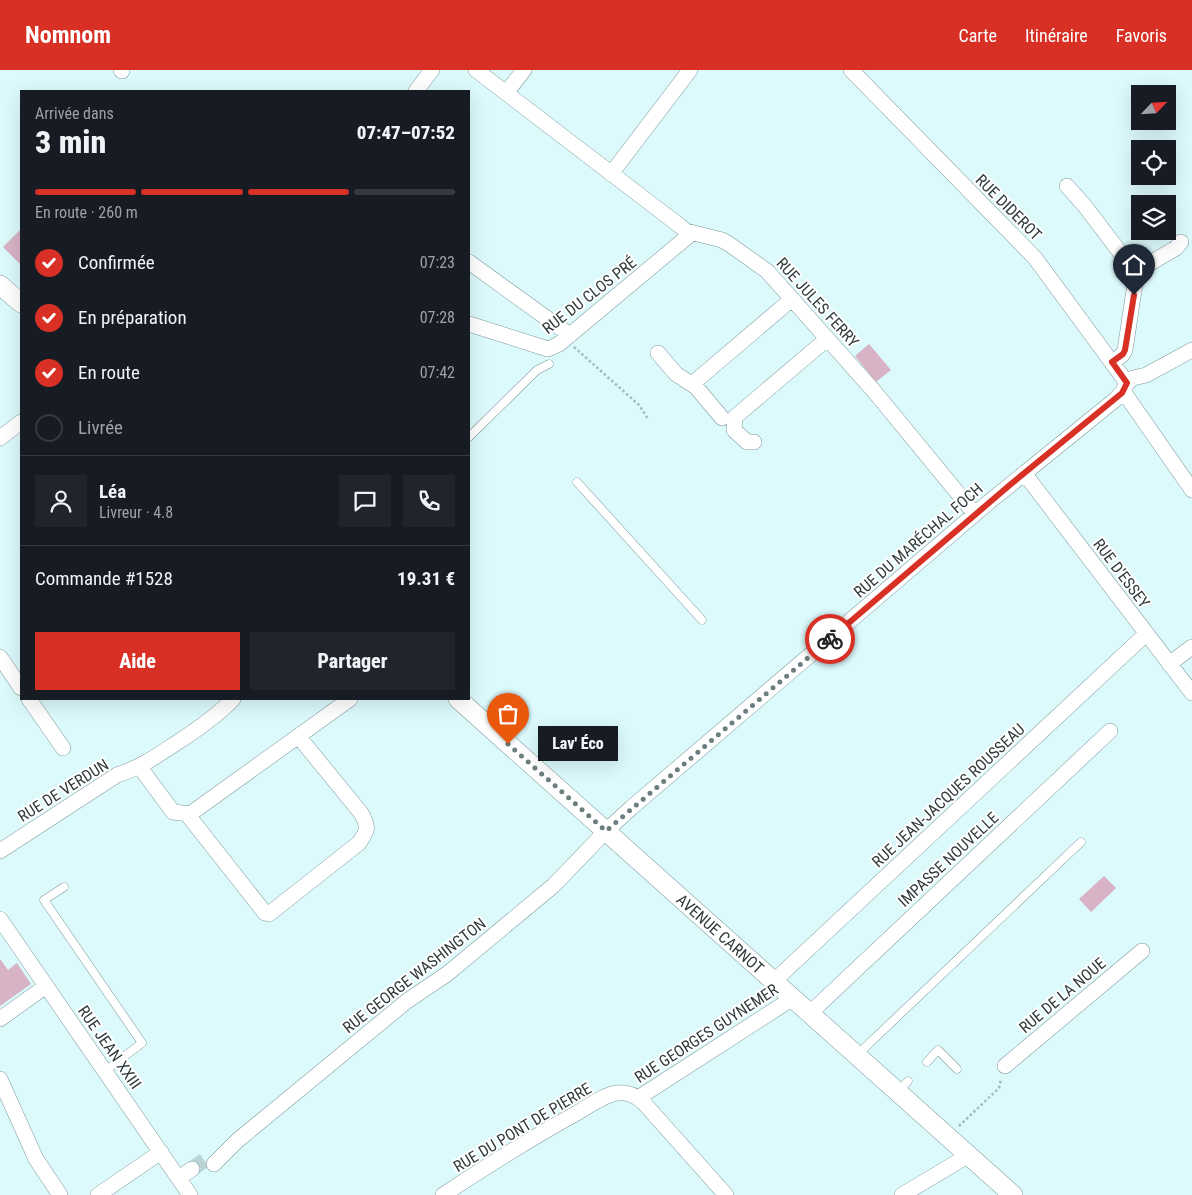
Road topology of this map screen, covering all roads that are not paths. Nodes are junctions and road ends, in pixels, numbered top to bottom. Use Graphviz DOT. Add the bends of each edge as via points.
graph roads {
  1 [pos="432,70"];
  2 [pos="476,70"];
  3 [pos="524,70"];
  4 [pos="690,70"];
  5 [pos="851,70"];
  6 [pos="417,90"];
  7 [pos="506,93"];
  8 [pos="611,174"];
  9 [pos="1067,186"];
  10 [pos="692,233"];
  11 [pos="1181,242"];
  12 [pos="470,263"];
  13 [pos="1135,272"];
  14 [pos="1,289"];
  15 [pos="792,299"];
  16 [pos="20,302"];
  17 [pos="470,324"];
  18 [pos="568,338"];
  19 [pos="827,339"];
  20 [pos="1192,350"];
  21 [pos="658,353"];
  22 [pos="1112,362"];
  23 [pos="549,364"];
  24 [pos="692,384"];
  25 [pos="1125,387"];
  26 [pos="722,418"];
  27 [pos="20,423"];
  28 [pos="470,436"];
  29 [pos="0,438"];
  30 [pos="754,442"];
  31 [pos="1024,473"];
  32 [pos="576,482"];
  33 [pos="1192,490"];
  34 [pos="975,514"];
  35 [pos="702,620"];
  36 [pos="1146,634"];
  37 [pos="1192,647"];
  38 [pos="0,657"];
  39 [pos="1168,664"];
  40 [pos="20,687"];
  41 [pos="1192,693"];
  42 [pos="30,700"];
  43 [pos="232,700"];
  44 [pos="349,700"];
  45 [pos="459,700"];
  46 [pos="1110,731"];
  47 [pos="298,736"];
  48 [pos="64,748"];
  49 [pos="143,764"];
  50 [pos="187,814"];
  51 [pos="606,831"];
  52 [pos="1081,842"];
  53 [pos="0,851"];
  54 [pos="64,886"];
  55 [pos="0,919"];
  56 [pos="1142,951"];
  57 [pos="774,981"];
  58 [pos="46,986"];
  59 [pos="793,998"];
  60 [pos="810,1013"];
  61 [pos="0,1018"];
  62 [pos="857,1055"];
  63 [pos="927,1062"];
  64 [pos="1004,1066"];
  65 [pos="957,1069"];
  66 [pos="105,1071"];
  67 [pos="0,1079"];
  68 [pos="638,1098"];
  69 [pos="161,1152"];
  70 [pos="968,1155"];
  71 [pos="211,1161"];
  72 [pos="194,1173"];
  73 [pos="184,1186"];
  74 [pos="60,1195"];
  75 [pos="98,1195"];
  76 [pos="443,1195"];
  77 [pos="726,1195"];
  78 [pos="902,1195"];
  79 [pos="1014,1195"];
  1 -- 6 [label="street"];
  2 -- 7 [label="street, RUE JULES FERRY"];
  3 -- 7 [label="street"];
  4 -- 8 [label="street"];
  5 -- 22 [label="street, RUE DIDEROT" via="1035,258"];
  7 -- 8 [label="street, RUE JULES FERRY"];
  8 -- 10 [label="street, RUE JULES FERRY"];
  9 -- 13 [label="street"];
  10 -- 15 [label="street, RUE JULES FERRY" via="722,240 737,248 768,271"];
  10 -- 18 [label="street, RUE DU CLOS PRÉ"];
  11 -- 13 [label="street"];
  12 -- 18 [label="street"];
  13 -- 22 [label="street" via="1125,350"];
  14 -- 16 [label="street"];
  15 -- 19 [label="street, RUE JULES FERRY"];
  15 -- 24 [label="street"];
  17 -- 18 [label="street, RUE DU CLOS PRÉ" via="548,349"];
  19 -- 30 [label="street" via="735,417 734,430 747,442"];
  19 -- 34 [label="street, RUE JULES FERRY"];
  20 -- 25 [label="street, RUE DU MARÉCHAL FOCH" via="1146,375 1134,378"];
  21 -- 24 [label="street" via="676,374"];
  22 -- 25 [label="street, RUE DIDEROT"];
  23 -- 28 [label="lane" via="537,370"];
  24 -- 26 [label="street"];
  25 -- 31 [label="street, RUE DU MARÉCHAL FOCH" via="1116,399"];
  25 -- 33 [label="street, RUE DIDEROT"];
  27 -- 29 [label="street"];
  31 -- 34 [label="street, RUE DU MARÉCHAL FOCH"];
  31 -- 36 [label="street, RUE D'ESSEY"];
  32 -- 35 [label="lane"];
  34 -- 51 [label="street, RUE DU MARÉCHAL FOCH"];
  36 -- 39 [label="street, RUE D'ESSEY"];
  36 -- 57 [label="street, RUE JEAN-JACQUES ROUSSEAU"];
  37 -- 39 [label="street"];
  38 -- 40 [label="street"];
  39 -- 41 [label="street, RUE D'ESSEY"];
  42 -- 48 [label="street"];
  43 -- 49 [label="street, RUE DE VERDUN" via="216,716"];
  44 -- 47 [label="street"];
  45 -- 51 [label="street, AVENUE CARNOT"];
  46 -- 60 [label="street, IMPASSE NOUVELLE"];
  47 -- 50 [label="street" via="198,810"];
  47 -- 50 [label="street" via="361,813 367,822 367,832 360,843 268,914"];
  49 -- 50 [label="street" via="173,812"];
  49 -- 53 [label="street, RUE DE VERDUN" via="117,775"];
  51 -- 57 [label="street, AVENUE CARNOT"];
  51 -- 71 [label="street, RUE GEORGE WASHINGTON" via="568,873 520,914 447,974 406,1001"];
  52 -- 62 [label="lane"];
  54 -- 66 [label="lane" via="44,900 142,1043"];
  55 -- 58 [label="street, RUE JEAN XXIII"];
  56 -- 64 [label="street, RUE DE LA NOUE"];
  57 -- 59 [label="street, AVENUE CARNOT"];
  58 -- 61 [label="street"];
  58 -- 66 [label="street, RUE JEAN XXIII"];
  59 -- 60 [label="street, AVENUE CARNOT"];
  59 -- 68 [label="street, RUE GEORGES GUYNEMER"];
  60 -- 62 [label="street, AVENUE CARNOT"];
  62 -- 70 [label="street, AVENUE CARNOT" via="903,1086"];
  63 -- 65 [label="lane" via="938,1050"];
  66 -- 69 [label="street, RUE JEAN XXIII"];
  67 -- 74 [label="street" via="36,1159"];
  68 -- 76 [label="street, RUE DU PONT DE PIERRE" via="621,1093 603,1098 526,1141"];
  68 -- 77 [label="street"];
  69 -- 73 [label="street, RUE JEAN XXIII"];
  69 -- 75 [label="street"];
  70 -- 78 [label="street"];
  70 -- 79 [label="street, AVENUE CARNOT"];
  72 -- 73 [label="street"];
}
